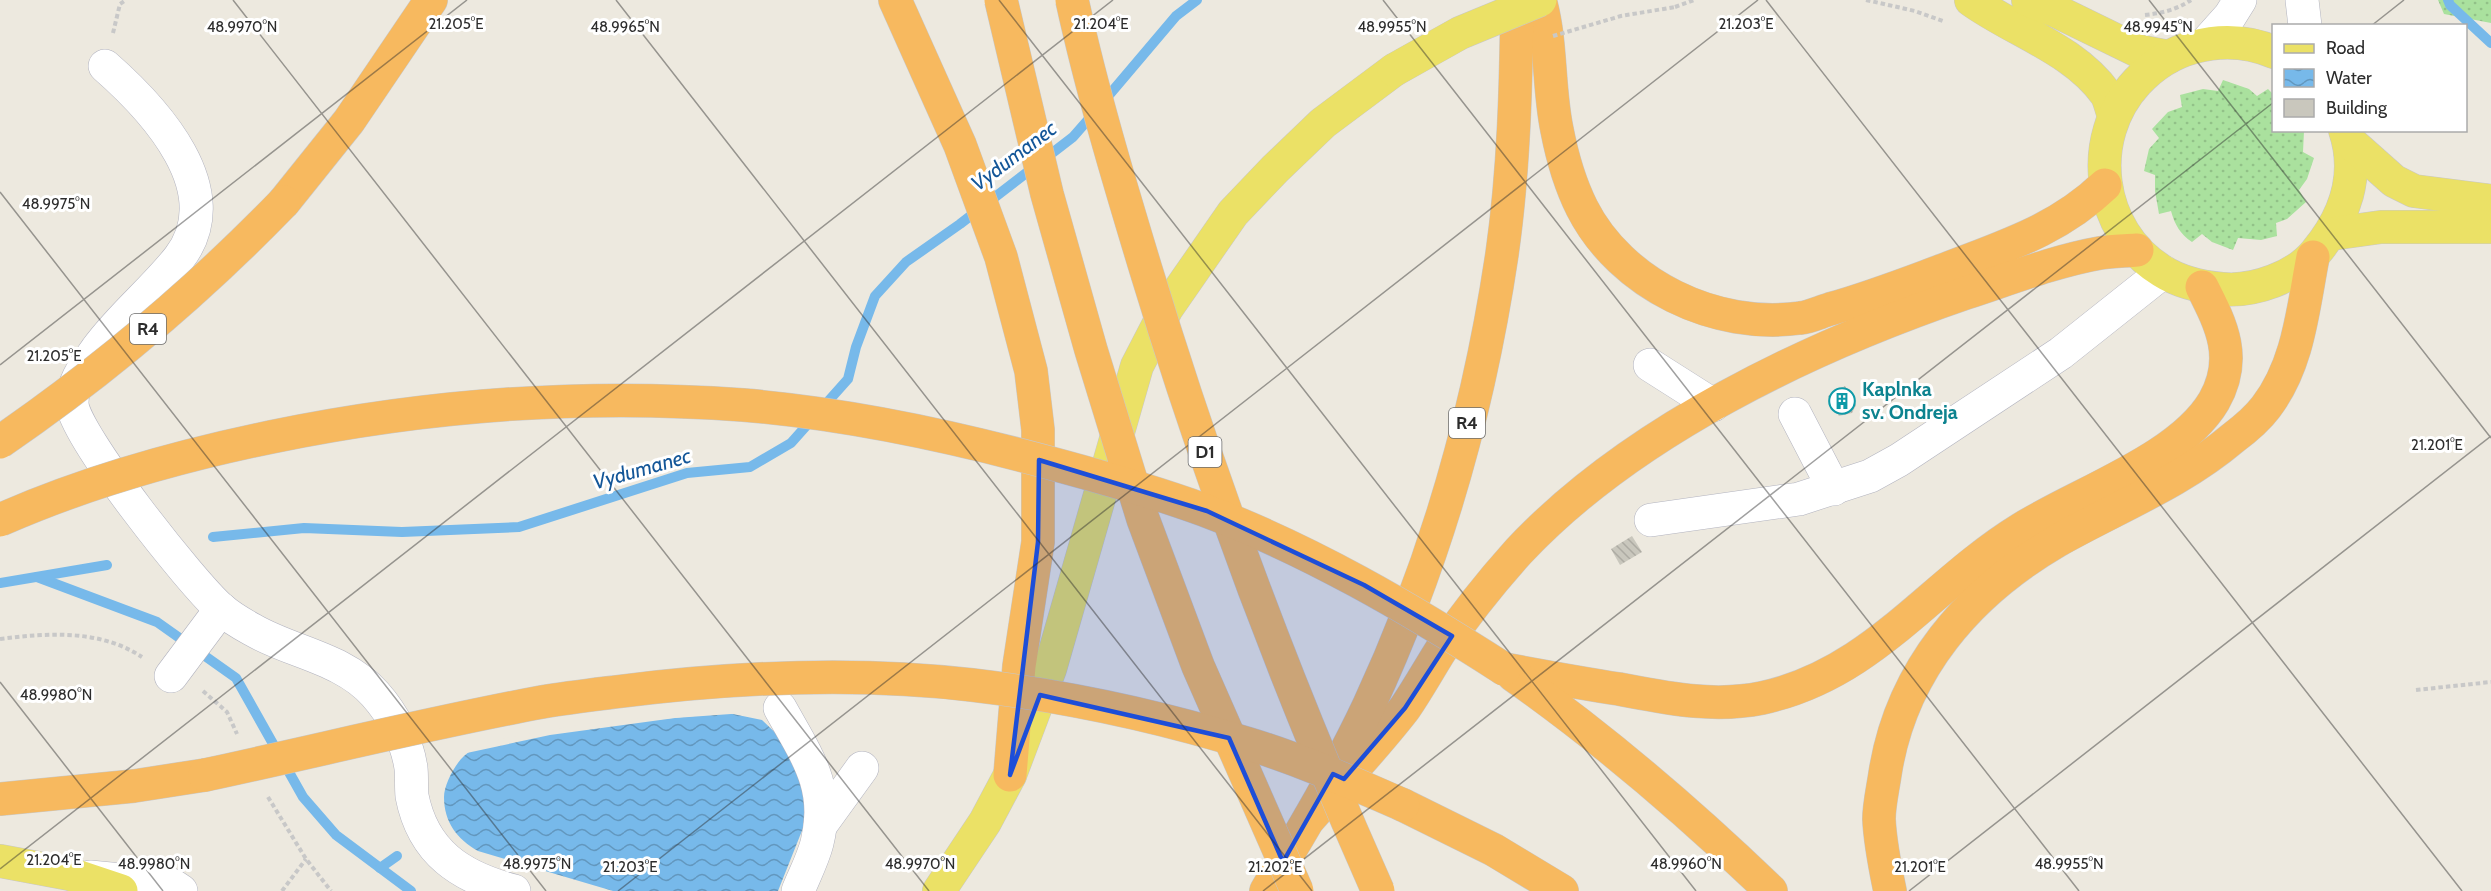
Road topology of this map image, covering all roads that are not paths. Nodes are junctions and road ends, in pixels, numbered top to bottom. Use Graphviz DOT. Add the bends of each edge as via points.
graph roads {
  1 [pos="431,0"];
  2 [pos="895,0"];
  3 [pos="1001,0"];
  4 [pos="1072,0"];
  5 [pos="1517,0"];
  6 [pos="1540,0"];
  7 [pos="1971,0"];
  8 [pos="2028,0"];
  9 [pos="2240,0"];
  10 [pos="2302,0"];
  11 [pos="2305,24"];
  12 [pos="2205,44"];
  13 [pos="2272,51"];
  14 [pos="2169,57"];
  15 [pos="105,66"];
  16 [pos="2114,116"];
  17 [pos="2347,136"];
  18 [pos="2105,185"];
  19 [pos="2491,201"];
  20 [pos="2491,227"];
  21 [pos="2322,245"];
  22 [pos="2137,250"];
  23 [pos="2163,272"];
  24 [pos="2202,287"];
  25 [pos="1650,365"];
  26 [pos="1713,405"];
  27 [pos="1795,414"];
  28 [pos="0,442"];
  29 [pos="1834,489"];
  30 [pos="0,520"];
  31 [pos="1651,520"];
  32 [pos="221,609"];
  33 [pos="176,669"];
  34 [pos="1504,669"];
  35 [pos="780,708"];
  36 [pos="862,768"];
  37 [pos="1010,775"];
  38 [pos="0,799"];
  39 [pos="1310,818"];
  40 [pos="820,826"];
  41 [pos="0,861"];
  42 [pos="75,875"];
  43 [pos="122,891"];
  44 [pos="181,891"];
  45 [pos="514,891"];
  46 [pos="798,891"];
  47 [pos="939,891"];
  48 [pos="1266,891"];
  49 [pos="1297,891"];
  50 [pos="1378,891"];
  51 [pos="1562,891"];
  52 [pos="1772,891"];
  53 [pos="1890,891"];
  1 -- 28 [label="highway, R4, bridge" via="349,120 284,202 193,292 117,356"];
  2 -- 37 [label="highway" via="960,145 1001,256 1030,371 1038,430 1038,542 1019,666"];
  3 -- 49 [label="highway, bridge" via="1047,194 1143,519 1198,666"];
  4 -- 50 [label="highway, D1, bridge" via="1125,201 1177,373 1297,700"];
  5 -- 39 [label="highway, R4" via="1511,174 1502,253 1487,340 1458,460 1431,549 1369,705"];
  6 -- 18 [label="highway" via="1548,27 1556,129 1582,208 1622,261 1677,298 1709,310 1773,320 1801,318 1860,301 2032,236 2085,205"];
  6 -- 37 [label="main road, bridge" via="1460,33 1394,70 1323,123 1233,213 1167,308 1137,366 1050,669"];
  7 -- 16 [label="main road" via="2080,66 2107,95"];
  8 -- 14 [label="main road" via="2138,51"];
  9 -- 12 [label="street"];
  10 -- 11 [label="street"];
  12 -- 13 [label="main road" via="2233,42"];
  12 -- 14 [label="main road"];
  14 -- 16 [label="main road" via="2146,72 2127,92"];
  15 -- 32 [label="street" via="135,93 183,155 196,194 194,231 180,257 86,364 76,380 72,404 90,446 192,579"];
  16 -- 18 [label="main road" via="2104,150"];
  17 -- 19 [label="main road" via="2394,182 2414,191"];
  17 -- 21 [label="main road" via="2352,165 2349,190 2343,213"];
  18 -- 22 [label="main road" via="2111,209"];
  20 -- 21 [label="main road" via="2381,227"];
  21 -- 24 [label="main road" via="2289,274 2261,286 2232,290"];
  21 -- 53 [label="highway" via="2292,359 2280,386 2259,415 2214,455 2183,475 2058,541 1992,586 1927,659 1906,698 1884,777 1879,817"];
  22 -- 23 [label="main road"];
  22 -- 26 [label="highway" via="2100,253 1931,305 1786,366"];
  23 -- 24 [label="main road"];
  23 -- 29 [label="street" via="2061,353 1909,453 1870,476"];
  24 -- 34 [label="highway" via="2218,318 2226,343 2227,365 2214,402 2199,421 2152,457 2020,529 1907,621 1834,671 1799,689 1760,698 1692,703"];
  25 -- 26 [label="street"];
  26 -- 39 [label="highway" via="1616,466 1559,512 1518,553 1442,649 1405,708"];
  27 -- 29 [label="street"];
  29 -- 31 [label="street" via="1799,499"];
  30 -- 34 [label="highway, bridge" via="140,470 215,449 333,424 532,402 744,405 871,422 983,444 1141,488 1207,511 1354,580 1426,619"];
  32 -- 33 [label="street"];
  32 -- 45 [label="street" via="254,631 350,673 375,693 406,745 415,809 428,838 442,856 464,873"];
  34 -- 52 [label="highway" via="1624,758"];
  35 -- 40 [label="street" via="808,757 822,795"];
  36 -- 40 [label="street"];
  37 -- 47 [label="main road" via="985,822"];
  38 -- 51 [label="highway, bridge" via="205,775 544,702 750,679 879,679 971,685 1103,706 1251,744 1403,805 1494,850"];
  39 -- 48 [label="highway, R4"];
  40 -- 46 [label="street" via="817,845"];
  41 -- 42 [label="main road"];
  42 -- 43 [label="main road"];
  42 -- 44 [label="street" via="172,885"];
}
